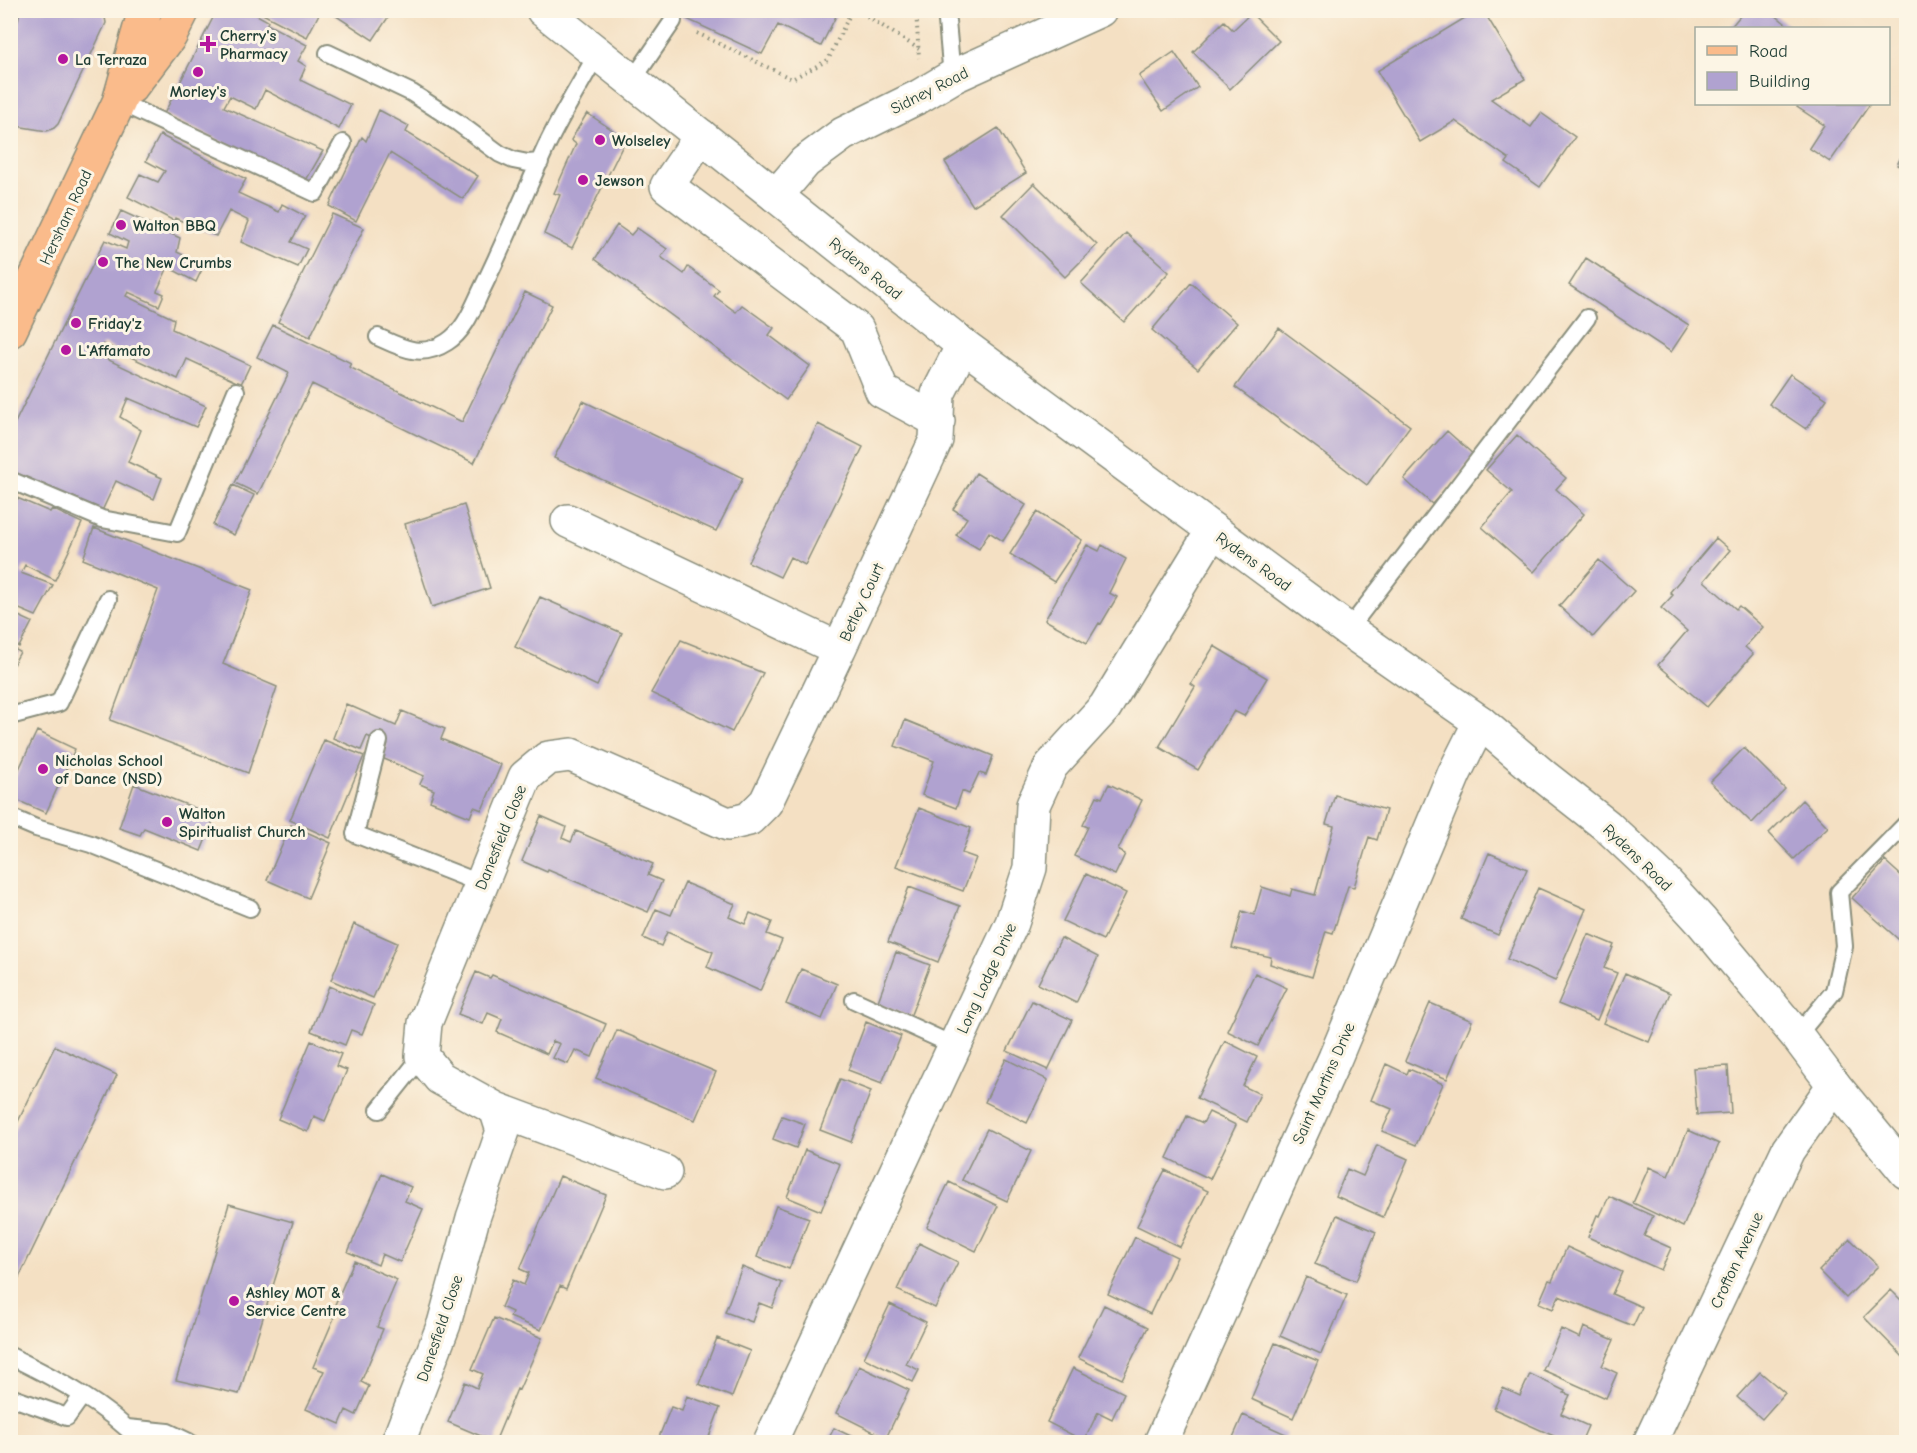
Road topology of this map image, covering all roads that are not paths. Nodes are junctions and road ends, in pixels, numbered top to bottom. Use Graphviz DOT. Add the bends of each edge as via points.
graph roads {
  1 [pos="145,10"];
  2 [pos="183,10"];
  3 [pos="543,10"];
  4 [pos="946,10"];
  5 [pos="1100,10"];
  6 [pos="673,21"];
  7 [pos="328,53"];
  8 [pos="597,54"];
  9 [pos="952,77"];
  10 [pos="632,81"];
  11 [pos="119,102"];
  12 [pos="701,136"];
  13 [pos="343,143"];
  14 [pos="540,162"];
  15 [pos="776,196"];
  16 [pos="1587,318"];
  17 [pos="10,331"];
  18 [pos="378,337"];
  19 [pos="963,345"];
  20 [pos="236,391"];
  21 [pos="938,421"];
  22 [pos="10,480"];
  23 [pos="568,521"];
  24 [pos="1213,530"];
  25 [pos="108,599"];
  26 [pos="1348,630"];
  27 [pos="840,649"];
  28 [pos="10,716"];
  29 [pos="1480,722"];
  30 [pos="379,741"];
  31 [pos="10,817"];
  32 [pos="1906,824"];
  33 [pos="482,884"];
  34 [pos="250,908"];
  35 [pos="854,1000"];
  36 [pos="1797,1036"];
  37 [pos="955,1046"];
  38 [pos="422,1056"];
  39 [pos="1834,1085"];
  40 [pos="496,1109"];
  41 [pos="379,1110"];
  42 [pos="665,1172"];
  43 [pos="1906,1172"];
  44 [pos="10,1356"];
  45 [pos="82,1396"];
  46 [pos="10,1397"];
  47 [pos="127,1428"];
  48 [pos="141,1443"];
  49 [pos="189,1443"];
  50 [pos="398,1443"];
  51 [pos="770,1443"];
  52 [pos="1161,1443"];
  53 [pos="1650,1443"];
  1 -- 11 [label="main road, Hersham Road"];
  2 -- 11 [label="main road, Hersham Road" via="170,36"];
  3 -- 8 [label="street, Rydens Road"];
  4 -- 9 [label="lane"];
  5 -- 9 [label="street, Sidney Road"];
  6 -- 10 [label="lane"];
  7 -- 14 [label="lane" via="412,93 513,160"];
  8 -- 10 [label="street, Rydens Road"];
  8 -- 14 [label="lane"];
  9 -- 15 [label="street, Sidney Road" via="843,134 805,162"];
  10 -- 12 [label="street, Rydens Road"];
  11 -- 13 [label="lane" via="315,193"];
  11 -- 17 [label="main road, Hersham Road"];
  12 -- 15 [label="street, Rydens Road"];
  12 -- 21 [label="street" via="667,186 857,329 882,391"];
  14 -- 18 [label="lane" via="496,260 456,334 448,342 424,351 410,351"];
  15 -- 19 [label="street, Rydens Road"];
  16 -- 26 [label="lane"];
  19 -- 21 [label="street, Betley Court" via="938,394"];
  19 -- 24 [label="street, Rydens Road"];
  20 -- 22 [label="lane" via="177,533 102,519"];
  21 -- 27 [label="street, Betley Court" via="936,440"];
  23 -- 27 [label="street, Betley Court"];
  24 -- 26 [label="street, Rydens Road"];
  24 -- 37 [label="street, Long Lodge Drive" via="1105,707 1052,766 1033,805 1030,868 1012,924"];
  25 -- 28 [label="lane" via="59,703"];
  26 -- 29 [label="street, Rydens Road"];
  27 -- 33 [label="street, Danesfield Close" via="766,802 749,819 728,824 571,755 548,758 525,777"];
  29 -- 36 [label="street, Rydens Road" via="1607,826 1658,874"];
  29 -- 52 [label="street, Saint Martins Drive" via="1454,774 1335,1058"];
  30 -- 33 [label="lane" via="355,834"];
  31 -- 34 [label="lane" via="91,844"];
  32 -- 36 [label="lane" via="1839,892 1844,946 1834,991"];
  33 -- 38 [label="street, Danesfield Close" via="425,1023"];
  35 -- 37 [label="lane"];
  36 -- 39 [label="street, Rydens Road"];
  37 -- 51 [label="street, Long Lodge Drive"];
  38 -- 40 [label="street" via="440,1078"];
  38 -- 41 [label="lane"];
  39 -- 43 [label="street, Rydens Road"];
  39 -- 53 [label="street, Crofton Avenue" via="1788,1150"];
  40 -- 42 [label="street"];
  40 -- 50 [label="street, Danesfield Close" via="503,1131 473,1218 444,1324"];
  44 -- 45 [label="lane"];
  45 -- 46 [label="lane" via="67,1417"];
  45 -- 47 [label="lane"];
  47 -- 48 [label="lane"];
  47 -- 49 [label="lane" via="168,1432"];
}
